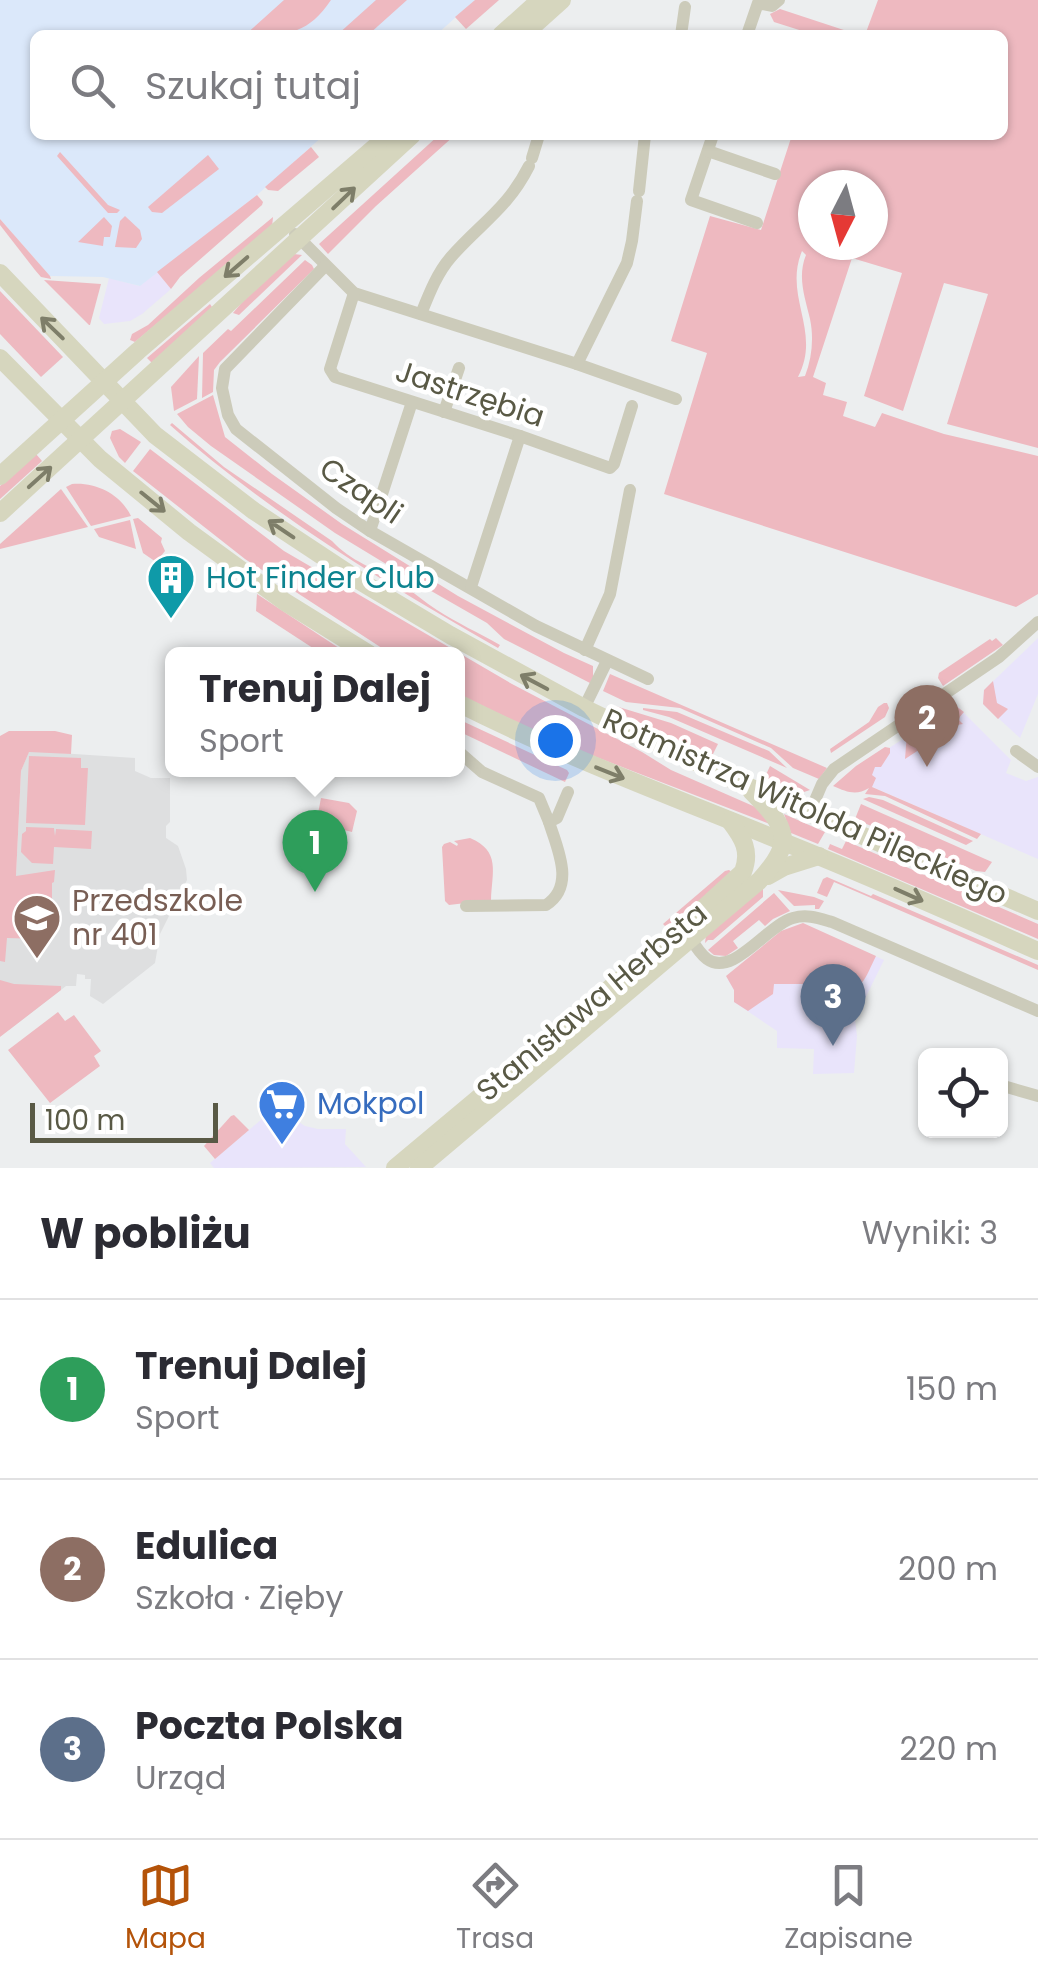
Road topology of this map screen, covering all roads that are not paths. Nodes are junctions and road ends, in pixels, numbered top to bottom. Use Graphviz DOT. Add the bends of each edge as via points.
graph roads {
  1 [pos="540,0"];
  2 [pos="562,0"];
  3 [pos="779,0"];
  4 [pos="686,7"];
  5 [pos="507,30"];
  6 [pos="529,30"];
  7 [pos="682,30"];
  8 [pos="749,30"];
  9 [pos="383,140"];
  10 [pos="407,140"];
  11 [pos="537,140"];
  12 [pos="644,140"];
  13 [pos="711,140"];
  14 [pos="708,151"];
  15 [pos="775,174"];
  16 [pos="288,223"];
  17 [pos="758,223"];
  18 [pos="299,240"];
  19 [pos="325,266"];
  20 [pos="0,273"];
  21 [pos="354,293"];
  22 [pos="421,314"];
  23 [pos="0,358"];
  24 [pos="577,364"];
  25 [pos="459,368"];
  26 [pos="106,382"];
  27 [pos="676,399"];
  28 [pos="122,402"];
  29 [pos="412,402"];
  30 [pos="632,406"];
  31 [pos="444,412"];
  32 [pos="63,420"];
  33 [pos="520,436"];
  34 [pos="79,439"];
  35 [pos="0,476"];
  36 [pos="630,490"];
  37 [pos="0,513"];
  38 [pos="370,531"];
  39 [pos="471,588"];
  40 [pos="1038,622"];
  41 [pos="358,647"];
  42 [pos="585,650"];
  43 [pos="608,661"];
  44 [pos="648,679"];
  45 [pos="465,706"];
  46 [pos="584,708"];
  47 [pos="1016,751"];
  48 [pos="465,757"];
  49 [pos="1038,767"];
  50 [pos="748,786"];
  51 [pos="568,792"];
  52 [pos="810,812"];
  53 [pos="730,820"];
  54 [pos="548,822"];
  55 [pos="784,842"];
  56 [pos="819,856"];
  57 [pos="759,881"];
  58 [pos="466,906"];
  59 [pos="1038,911"];
  60 [pos="687,933"];
  61 [pos="1038,951"];
  62 [pos="1038,1011"];
  63 [pos="1008,1088"];
  64 [pos="1038,1096"];
  65 [pos="395,1168"];
  66 [pos="419,1168"];
  1 -- 5 [label="street"];
  2 -- 6 [label="street"];
  3 -- 8 [label="street" via="758,3"];
  4 -- 7 [label="street"];
  9 -- 16 [label="street"];
  18 -- 10 [label="street, one-way"];
  11 -- 22 [label="street" via="508,201 450,258"];
  12 -- 24 [label="street" via="630,252"];
  13 -- 14 [label="street"];
  14 -- 15 [label="street"];
  14 -- 17 [label="street" via="691,200"];
  16 -- 18 [label="street"];
  16 -- 26 [label="street, one-way"];
  18 -- 19 [label="street"];
  18 -- 28 [label="street"];
  19 -- 21 [label="street"];
  19 -- 38 [label="street, Czapli" via="225,369 222,388 236,429"];
  26 -- 20 [label="street, Rotmistrza Witolda Pileckiego, one-way"];
  21 -- 22 [label="street"];
  21 -- 29 [label="street, Jastrzębia" via="332,374"];
  22 -- 24 [label="street"];
  23 -- 32 [label="street"];
  24 -- 27 [label="street"];
  25 -- 31 [label="street"];
  26 -- 28 [label="street, Rotmistrza Witolda Pileckiego"];
  26 -- 32 [label="street"];
  28 -- 34 [label="street"];
  46 -- 28 [label="street, Rotmistrza Witolda Pileckiego, one-way" via="450,636 304,545 206,475"];
  29 -- 31 [label="street, Jastrzębia"];
  29 -- 38 [label="street"];
  30 -- 33 [label="street, Jastrzębia" via="610,468"];
  31 -- 33 [label="street, Jastrzębia"];
  32 -- 34 [label="street"];
  32 -- 35 [label="street"];
  33 -- 39 [label="street"];
  37 -- 34 [label="street, one-way"];
  34 -- 41 [label="street, one-way" via="226,560"];
  36 -- 42 [label="street" via="614,581"];
  38 -- 39 [label="street, Czapli"];
  39 -- 42 [label="street, Czapli"];
  40 -- 52 [label="street" via="1000,657 834,769"];
  42 -- 43 [label="street, Czapli"];
  43 -- 44 [label="street, Czapli"];
  43 -- 46 [label="street"];
  45 -- 53 [label="street, Rotmistrza Witolda Pileckiego, one-way"];
  46 -- 50 [label="street, Rotmistrza Witolda Pileckiego"];
  47 -- 49 [label="street"];
  48 -- 54 [label="street" via="539,798"];
  50 -- 52 [label="street, Rotmistrza Witolda Pileckiego"];
  50 -- 55 [label="street" via="774,817"];
  51 -- 54 [label="street"];
  52 -- 59 [label="street, Rotmistrza Witolda Pileckiego"];
  53 -- 55 [label="street, Rotmistrza Witolda Pileckiego"];
  53 -- 60 [label="street, Stanisława Herbsta" via="746,846 743,872"];
  54 -- 58 [label="street" via="563,876 553,900"];
  55 -- 56 [label="street, Rotmistrza Witolda Pileckiego"];
  55 -- 57 [label="street, Stanisława Herbsta"];
  56 -- 57 [label="street, Stanisława Herbsta"];
  56 -- 61 [label="street, Rotmistrza Witolda Pileckiego, one-way"];
  57 -- 60 [label="street, Stanisława Herbsta"];
  60 -- 62 [label="street" via="706,958 720,964 782,922 810,916"];
  60 -- 65 [label="street, Stanisława Herbsta"];
  60 -- 66 [label="street, Stanisława Herbsta"];
  63 -- 64 [label="street"];
}
